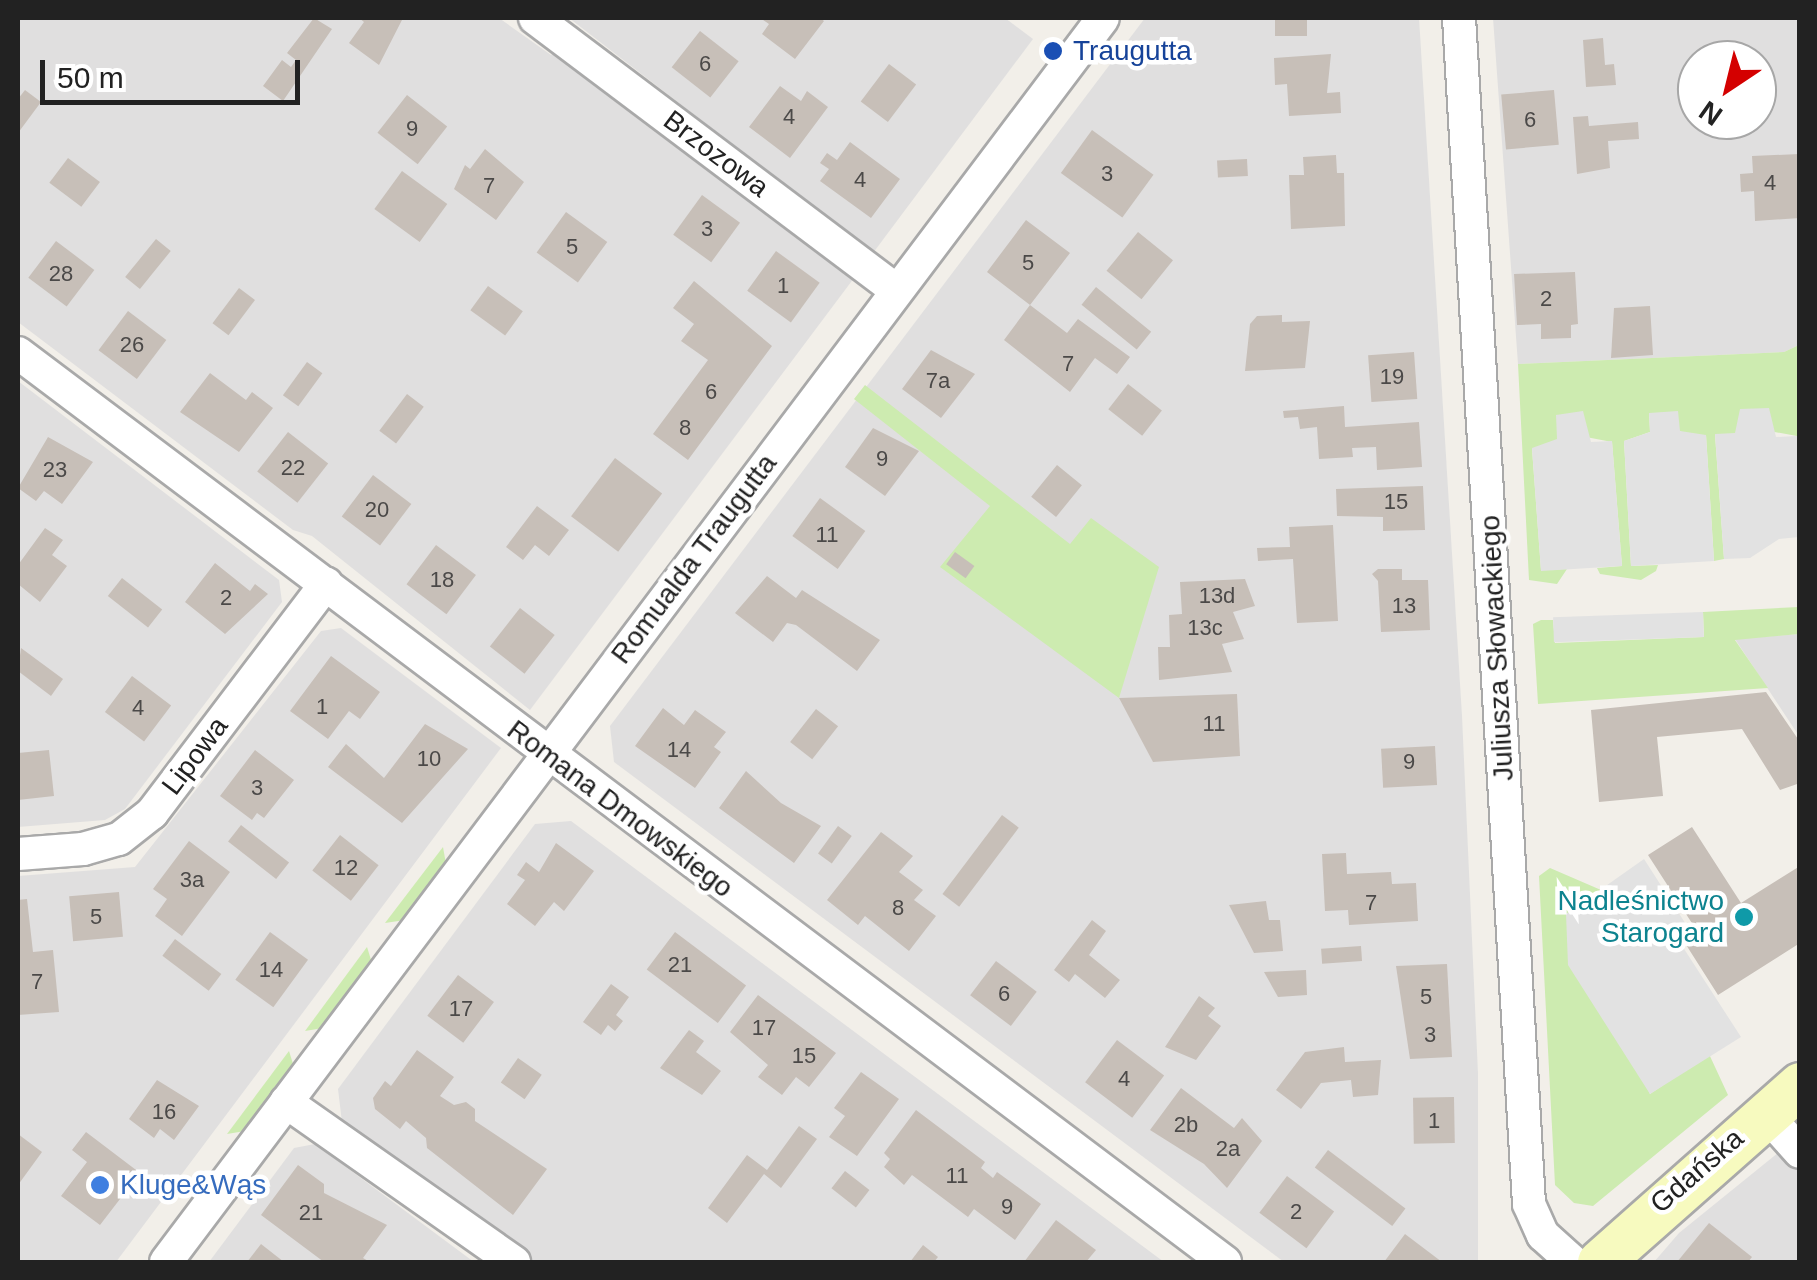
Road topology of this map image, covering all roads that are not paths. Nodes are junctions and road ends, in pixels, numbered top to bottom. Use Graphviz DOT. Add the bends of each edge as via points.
graph roads {
  1 [pos="535,18"];
  2 [pos="1103,18"];
  3 [pos="1459,18"];
  4 [pos="897,291"];
  5 [pos="18,352"];
  6 [pos="326,584"];
  7 [pos="547,754"];
  8 [pos="18,854"];
  9 [pos="1782,1099"];
  10 [pos="286,1102"];
  11 [pos="1800,1152"];
  12 [pos="166,1262"];
  13 [pos="514,1262"];
  14 [pos="1225,1262"];
  15 [pos="1573,1262"];
  16 [pos="1600,1262"];
  1 -- 4 [label="street, Brzozowa"];
  2 -- 4 [label="street, Romualda Traugutta"];
  3 -- 15 [label="street, Juliusza Słowackiego" via="1528,1186 1543,1235"];
  4 -- 7 [label="street, Romualda Traugutta"];
  5 -- 6 [label="street, Romana Dmowskiego"];
  6 -- 7 [label="street, Romana Dmowskiego"];
  6 -- 8 [label="street, Lipowa" via="152,812 118,839"];
  7 -- 10 [label="street, Romualda Traugutta"];
  7 -- 14 [label="street, Romana Dmowskiego"];
  9 -- 11 [label="street"];
  9 -- 16 [label="main road, Gdańska"];
  10 -- 12 [label="street, Romualda Traugutta"];
  10 -- 13 [label="street"];
}
